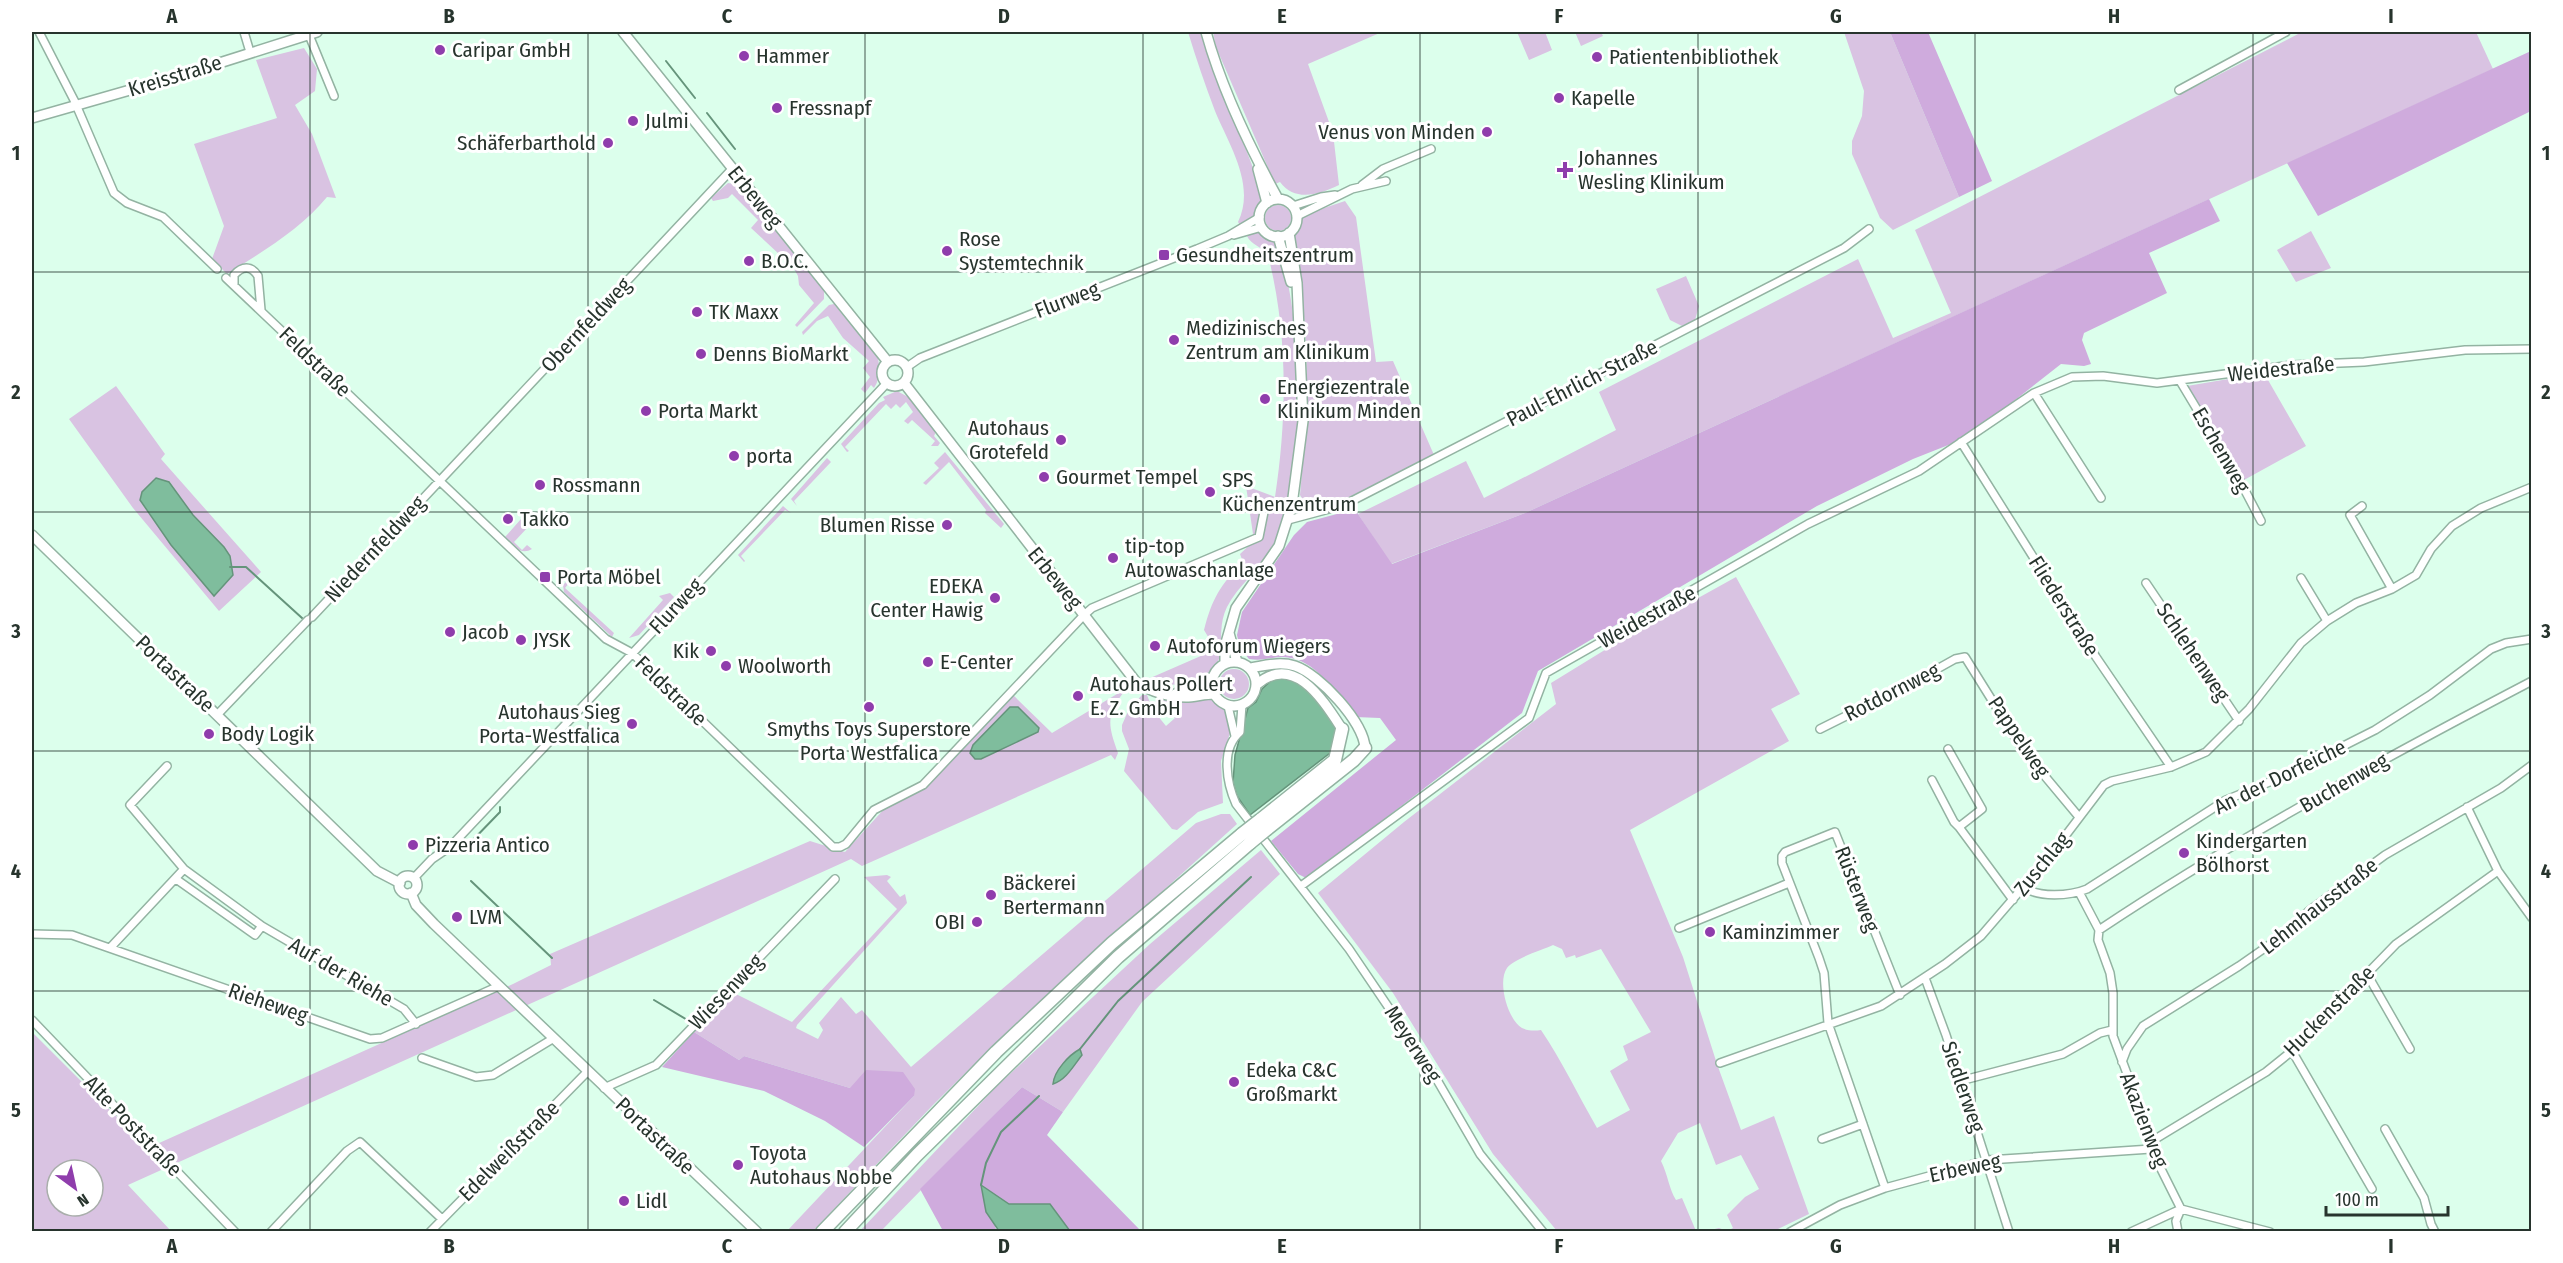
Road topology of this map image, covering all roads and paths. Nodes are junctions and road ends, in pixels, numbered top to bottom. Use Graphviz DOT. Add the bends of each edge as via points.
graph roads {
  1 [pos="39,32"];
  2 [pos="244,32"];
  3 [pos="622,32"];
  4 [pos="1206,32"];
  5 [pos="2286,32"];
  6 [pos="313,33"];
  7 [pos="250,52"];
  8 [pos="2179,90"];
  9 [pos="334,96"];
  10 [pos="77,106"];
  11 [pos="32,118"];
  12 [pos="1431,149"];
  13 [pos="1253,152"];
  14 [pos="733,168"];
  15 [pos="1386,181"];
  16 [pos="1362,185"];
  17 [pos="1278,199"];
  18 [pos="1267,203"];
  19 [pos="1295,211"];
  20 [pos="1261,222"];
  21 [pos="1869,229"];
  22 [pos="1289,233"];
  23 [pos="1278,236"];
  24 [pos="217,269"];
  25 [pos="226,278"];
  26 [pos="234,285"];
  27 [pos="1298,304"];
  28 [pos="262,312"];
  29 [pos="2532,349"];
  30 [pos="888,363"];
  31 [pos="907,367"];
  32 [pos="2180,381"];
  33 [pos="887,383"];
  34 [pos="904,383"];
  35 [pos="2034,393"];
  36 [pos="1961,442"];
  37 [pos="439,481"];
  38 [pos="2532,487"];
  39 [pos="2101,498"];
  40 [pos="1262,505"];
  41 [pos="2362,506"];
  42 [pos="1288,520"];
  43 [pos="2261,521"];
  44 [pos="32,535"];
  45 [pos="2301,578"];
  46 [pos="2146,583"];
  47 [pos="2392,590"];
  48 [pos="1084,615"];
  49 [pos="2327,621"];
  50 [pos="1229,630"];
  51 [pos="2532,639"];
  52 [pos="632,653"];
  53 [pos="1963,656"];
  54 [pos="1237,662"];
  55 [pos="1224,664"];
  56 [pos="1249,668"];
  57 [pos="1213,677"];
  58 [pos="2532,681"];
  59 [pos="1256,685"];
  60 [pos="1175,694"];
  61 [pos="1214,694"];
  62 [pos="1242,705"];
  63 [pos="1228,706"];
  64 [pos="217,716"];
  65 [pos="2239,721"];
  66 [pos="1342,729"];
  67 [pos="1820,729"];
  68 [pos="1236,736"];
  69 [pos="1365,748"];
  70 [pos="1948,749"];
  71 [pos="2532,765"];
  72 [pos="167,766"];
  73 [pos="2171,767"];
  74 [pos="1932,780"];
  75 [pos="2468,807"];
  76 [pos="2079,817"];
  77 [pos="1263,824"];
  78 [pos="1959,827"];
  79 [pos="1246,839"];
  80 [pos="184,869"];
  81 [pos="2498,871"];
  82 [pos="414,878"];
  83 [pos="176,879"];
  84 [pos="835,879"];
  85 [pos="400,883"];
  86 [pos="1789,883"];
  87 [pos="1301,886"];
  88 [pos="2024,886"];
  89 [pos="2079,892"];
  90 [pos="411,893"];
  91 [pos="2013,900"];
  92 [pos="2532,918"];
  93 [pos="262,926"];
  94 [pos="1679,928"];
  95 [pos="2099,930"];
  96 [pos="32,934"];
  97 [pos="110,948"];
  98 [pos="2367,974"];
  99 [pos="1925,978"];
  100 [pos="500,986"];
  101 [pos="1900,995"];
  102 [pos="32,1020"];
  103 [pos="1828,1023"];
  104 [pos="416,1024"];
  105 [pos="2112,1030"];
  106 [pos="554,1038"];
  107 [pos="2410,1049"];
  108 [pos="2292,1051"];
  109 [pos="423,1058"];
  110 [pos="2122,1062"];
  111 [pos="1720,1063"];
  112 [pos="588,1071"];
  113 [pos="1960,1081"];
  114 [pos="604,1088"];
  115 [pos="1863,1125"];
  116 [pos="2385,1129"];
  117 [pos="1822,1139"];
  118 [pos="2152,1145"];
  119 [pos="1988,1160"];
  120 [pos="1885,1188"];
  121 [pos="2372,1189"];
  122 [pos="2181,1209"];
  123 [pos="442,1219"];
  124 [pos="235,1232"];
  125 [pos="271,1232"];
  126 [pos="430,1232"];
  127 [pos="757,1232"];
  128 [pos="822,1232"];
  129 [pos="845,1232"];
  130 [pos="1543,1232"];
  131 [pos="1790,1232"];
  132 [pos="2009,1232"];
  133 [pos="2131,1232"];
  134 [pos="2178,1232"];
  135 [pos="2270,1232"];
  136 [pos="2435,1232"];
  1 -- 10 [label="street"];
  2 -- 7 [label="street"];
  3 -- 14 [label="street, Erbeweg"];
  4 -- 13 [label="street"];
  5 -- 8 [label="street"];
  6 -- 7 [label="street, Kreisstraße"];
  6 -- 9 [label="street"];
  7 -- 10 [label="street, Kreisstraße"];
  10 -- 11 [label="street, Kreisstraße"];
  10 -- 24 [label="street" via="114,193 127,204 163,217"];
  12 -- 16 [label="street" via="1383,169"];
  13 -- 17 [label="street"];
  13 -- 18 [label="street"];
  14 -- 30 [label="street, Erbeweg"];
  14 -- 37 [label="street, Obernfeldweg"];
  15 -- 16 [label="street"];
  16 -- 19 [label="street" via="1321,197"];
  17 -- 18 [label="street"];
  17 -- 19 [label="street"];
  18 -- 20 [label="street"];
  19 -- 22 [label="street" via="1295,225"];
  20 -- 23 [label="street" via="1269,234"];
  20 -- 31 [label="street, Flurweg" via="920,358"];
  21 -- 42 [label="street, Paul-Ehrlich-Straße" via="1844,248 1344,505"];
  22 -- 23 [label="street"];
  22 -- 27 [label="street"];
  23 -- 27 [label="street"];
  25 -- 26 [label="street, Feldstraße"];
  26 -- 28 [label="street, Feldstraße"];
  26 -- 28 [label="street" via="239,269 248,267 255,271"];
  27 -- 42 [label="street" via="1304,421"];
  28 -- 37 [label="street, Feldstraße"];
  29 -- 32 [label="street, Weidestraße" via="2464,350 2364,362 2294,365"];
  30 -- 31 [label="street" via="898,360"];
  30 -- 33 [label="street" via="882,374"];
  31 -- 34 [label="street"];
  32 -- 35 [label="street, Weidestraße" via="2157,384 2103,376 2072,377"];
  32 -- 43 [label="street, Eschenweg"];
  33 -- 34 [label="street"];
  33 -- 52 [label="street, Flurweg"];
  34 -- 48 [label="street, Erbeweg"];
  35 -- 36 [label="street, Weidestraße"];
  35 -- 39 [label="street"];
  36 -- 73 [label="street, Fliederstraße" via="2096,657"];
  36 -- 87 [label="street, Weidestraße" via="1919,471 1808,524 1546,673 1528,718"];
  37 -- 52 [label="street, Feldstraße" via="606,639"];
  37 -- 64 [label="street, Niedernfeldweg"];
  38 -- 47 [label="street, Zuschlag" via="2481,508 2452,526 2431,549 2416,575"];
  40 -- 48 [label="street" via="1259,537 1092,608"];
  41 -- 47 [label="street" via="2350,515"];
  42 -- 50 [label="street" via="1279,546 1236,608"];
  44 -- 64 [label="street, Portastraße"];
  45 -- 49 [label="street"];
  46 -- 65 [label="street, Schlehenweg"];
  47 -- 49 [label="street, Zuschlag" via="2356,603"];
  48 -- 52 [label="street, Feldstraße" via="923,785 874,810 840,847 833,847 811,827"];
  48 -- 60 [label="street, Erbeweg" via="1136,682 1148,690"];
  49 -- 65 [label="street, Zuschlag" via="2301,643"];
  50 -- 54 [label="street"];
  50 -- 55 [label="street"];
  51 -- 89 [label="street, An der Dorfeiche" via="2491,649 2430,695 2374,730 2284,776 2226,800"];
  52 -- 82 [label="street, Flurweg" via="451,846"];
  53 -- 67 [label="street, Rotdornweg"];
  53 -- 76 [label="street, Pappelweg" via="1968,658 2023,750"];
  54 -- 55 [label="street"];
  54 -- 56 [label="street"];
  55 -- 57 [label="street"];
  56 -- 59 [label="street"];
  56 -- 69 [label="street" via="1278,663 1306,671 1320,681 1360,729"];
  57 -- 60 [label="street"];
  57 -- 61 [label="street"];
  58 -- 95 [label="street, Buchenweg" via="2426,736"];
  59 -- 62 [label="street" via="1252,697"];
  59 -- 66 [label="street" via="1280,673 1303,680"];
  60 -- 61 [label="street, Erbeweg"];
  61 -- 63 [label="street"];
  62 -- 63 [label="street"];
  62 -- 68 [label="street" via="1240,732"];
  63 -- 68 [label="street"];
  64 -- 85 [label="street, Portastraße" via="377,871"];
  65 -- 73 [label="street, Zuschlag" via="2206,752"];
  66 -- 77 [label="highway" via="1335,760"];
  68 -- 87 [label="street, Meyerweg" via="1227,760 1229,788 1236,804"];
  69 -- 77 [label="highway" via="1354,760"];
  70 -- 78 [label="street" via="1982,809"];
  71 -- 75 [label="street, Lehmhausstraße"];
  72 -- 80 [label="street, Auf der Riehe" via="130,805"];
  73 -- 76 [label="street, Zuschlag" via="2112,781 2099,789"];
  74 -- 78 [label="street"];
  75 -- 81 [label="street"];
  75 -- 110 [label="street, Lehmhausstraße" via="2385,855 2265,948 2143,1026"];
  76 -- 88 [label="street, Zuschlag"];
  77 -- 79 [label="highway, bridge"];
  78 -- 91 [label="street"];
  79 -- 128 [label="highway" via="1112,943 1029,1021"];
  79 -- 129 [label="highway" via="1118,957 917,1155"];
  80 -- 83 [label="street"];
  80 -- 93 [label="street, Auf der Riehe"];
  81 -- 92 [label="street"];
  81 -- 98 [label="street, Huckenstraße" via="2396,944"];
  82 -- 85 [label="street" via="405,876"];
  82 -- 90 [label="street" via="417,888"];
  83 -- 93 [label="street, Auf der Riehe" via="255,935"];
  83 -- 97 [label="street"];
  84 -- 114 [label="street, Wiesenweg" via="656,1065"];
  85 -- 90 [label="street" via="401,891"];
  86 -- 94 [label="street"];
  86 -- 101 [label="street, Rüsterweg" via="1782,863 1785,852 1835,832"];
  86 -- 103 [label="street, Rüsterweg" via="1824,973"];
  87 -- 130 [label="street, Meyerweg" via="1394,1014 1486,1162"];
  88 -- 89 [label="street" via="2039,893"];
  88 -- 91 [label="street, Zuschlag"];
  89 -- 95 [label="street, Akazienweg"];
  90 -- 100 [label="street, Portastraße" via="426,915"];
  91 -- 99 [label="street, Zuschlag" via="1970,946"];
  93 -- 104 [label="street, Auf der Riehe" via="404,1009"];
  95 -- 105 [label="street, Akazienweg" via="2098,940 2113,993"];
  96 -- 97 [label="street, Rieheweg" via="72,935"];
  97 -- 104 [label="street, Rieheweg" via="370,1039"];
  98 -- 107 [label="street"];
  98 -- 108 [label="street, Huckenstraße"];
  99 -- 101 [label="street, Zuschlag"];
  99 -- 113 [label="street, Siedlerweg"];
  100 -- 104 [label="street, Rieheweg"];
  100 -- 106 [label="street, Portastraße"];
  101 -- 103 [label="street, Zuschlag" via="1874,1009"];
  102 -- 124 [label="street, Alte Poststraße"];
  103 -- 111 [label="street, Zuschlag"];
  103 -- 115 [label="street, Rüsterweg"];
  105 -- 110 [label="street, Akazienweg"];
  105 -- 113 [label="street" via="2063,1054"];
  106 -- 109 [label="street" via="493,1076 476,1077"];
  106 -- 112 [label="street, Portastraße"];
  108 -- 118 [label="street, Huckenstraße"];
  108 -- 121 [label="street"];
  110 -- 118 [label="street, Akazienweg"];
  112 -- 114 [label="street, Portastraße"];
  112 -- 123 [label="street, Edelweißstraße"];
  113 -- 119 [label="street, Siedlerweg"];
  114 -- 127 [label="street, Portastraße"];
  115 -- 117 [label="street"];
  115 -- 120 [label="street, Rüsterweg"];
  116 -- 136 [label="street" via="2424,1197"];
  118 -- 119 [label="street, Erbeweg"];
  118 -- 122 [label="street, Akazienweg"];
  119 -- 120 [label="street, Erbeweg"];
  119 -- 132 [label="street, Siedlerweg"];
  120 -- 131 [label="street, Erbeweg" via="1840,1205"];
  122 -- 133 [label="street"];
  122 -- 134 [label="street" via="2176,1221"];
  122 -- 135 [label="street"];
  123 -- 125 [label="street" via="360,1142"];
  123 -- 126 [label="street, Edelweißstraße"];
}
